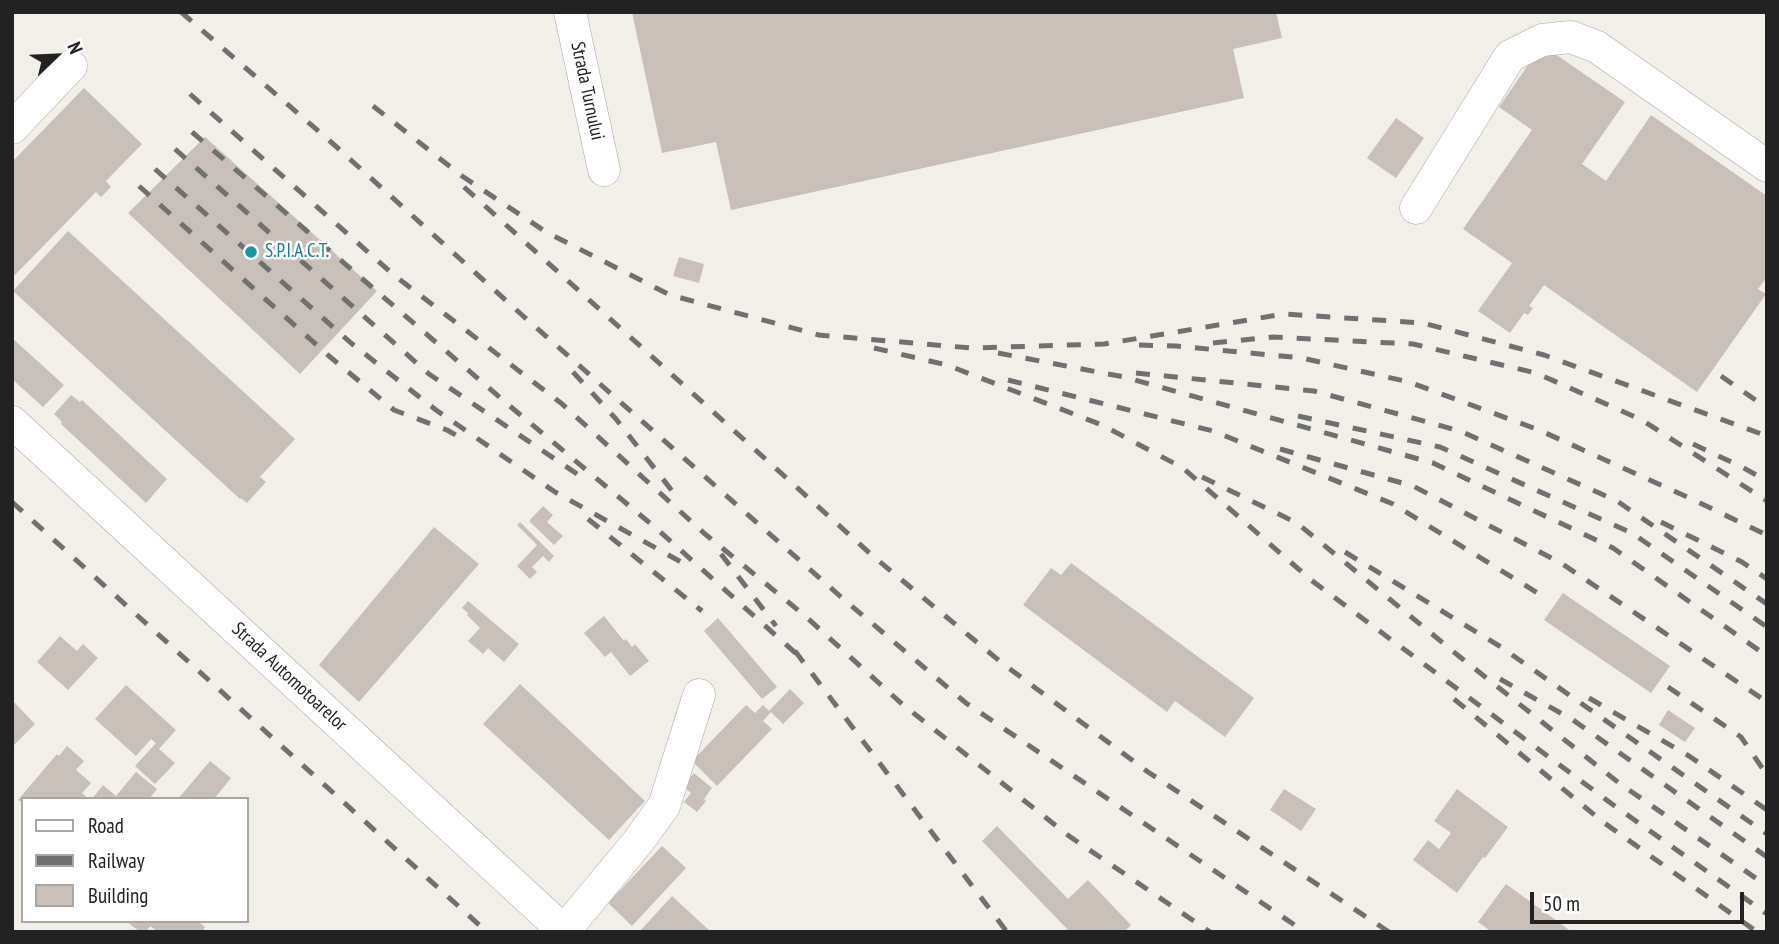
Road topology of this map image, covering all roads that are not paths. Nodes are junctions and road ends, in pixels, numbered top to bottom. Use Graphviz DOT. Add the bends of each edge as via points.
graph roads {
  1 [pos="570,12"];
  2 [pos="71,66"];
  3 [pos="12,128"];
  4 [pos="1767,166"];
  5 [pos="604,170"];
  6 [pos="1416,208"];
  7 [pos="12,422"];
  8 [pos="699,695"];
  9 [pos="564,931"];
  1 -- 5 [label="street, Strada Turnului"];
  2 -- 3 [label="street"];
  4 -- 6 [label="street" via="1597,47 1571,37 1542,40 1510,56"];
  7 -- 9 [label="street, Strada Automotoarelor"];
  8 -- 9 [label="street" via="664,806"];
}
